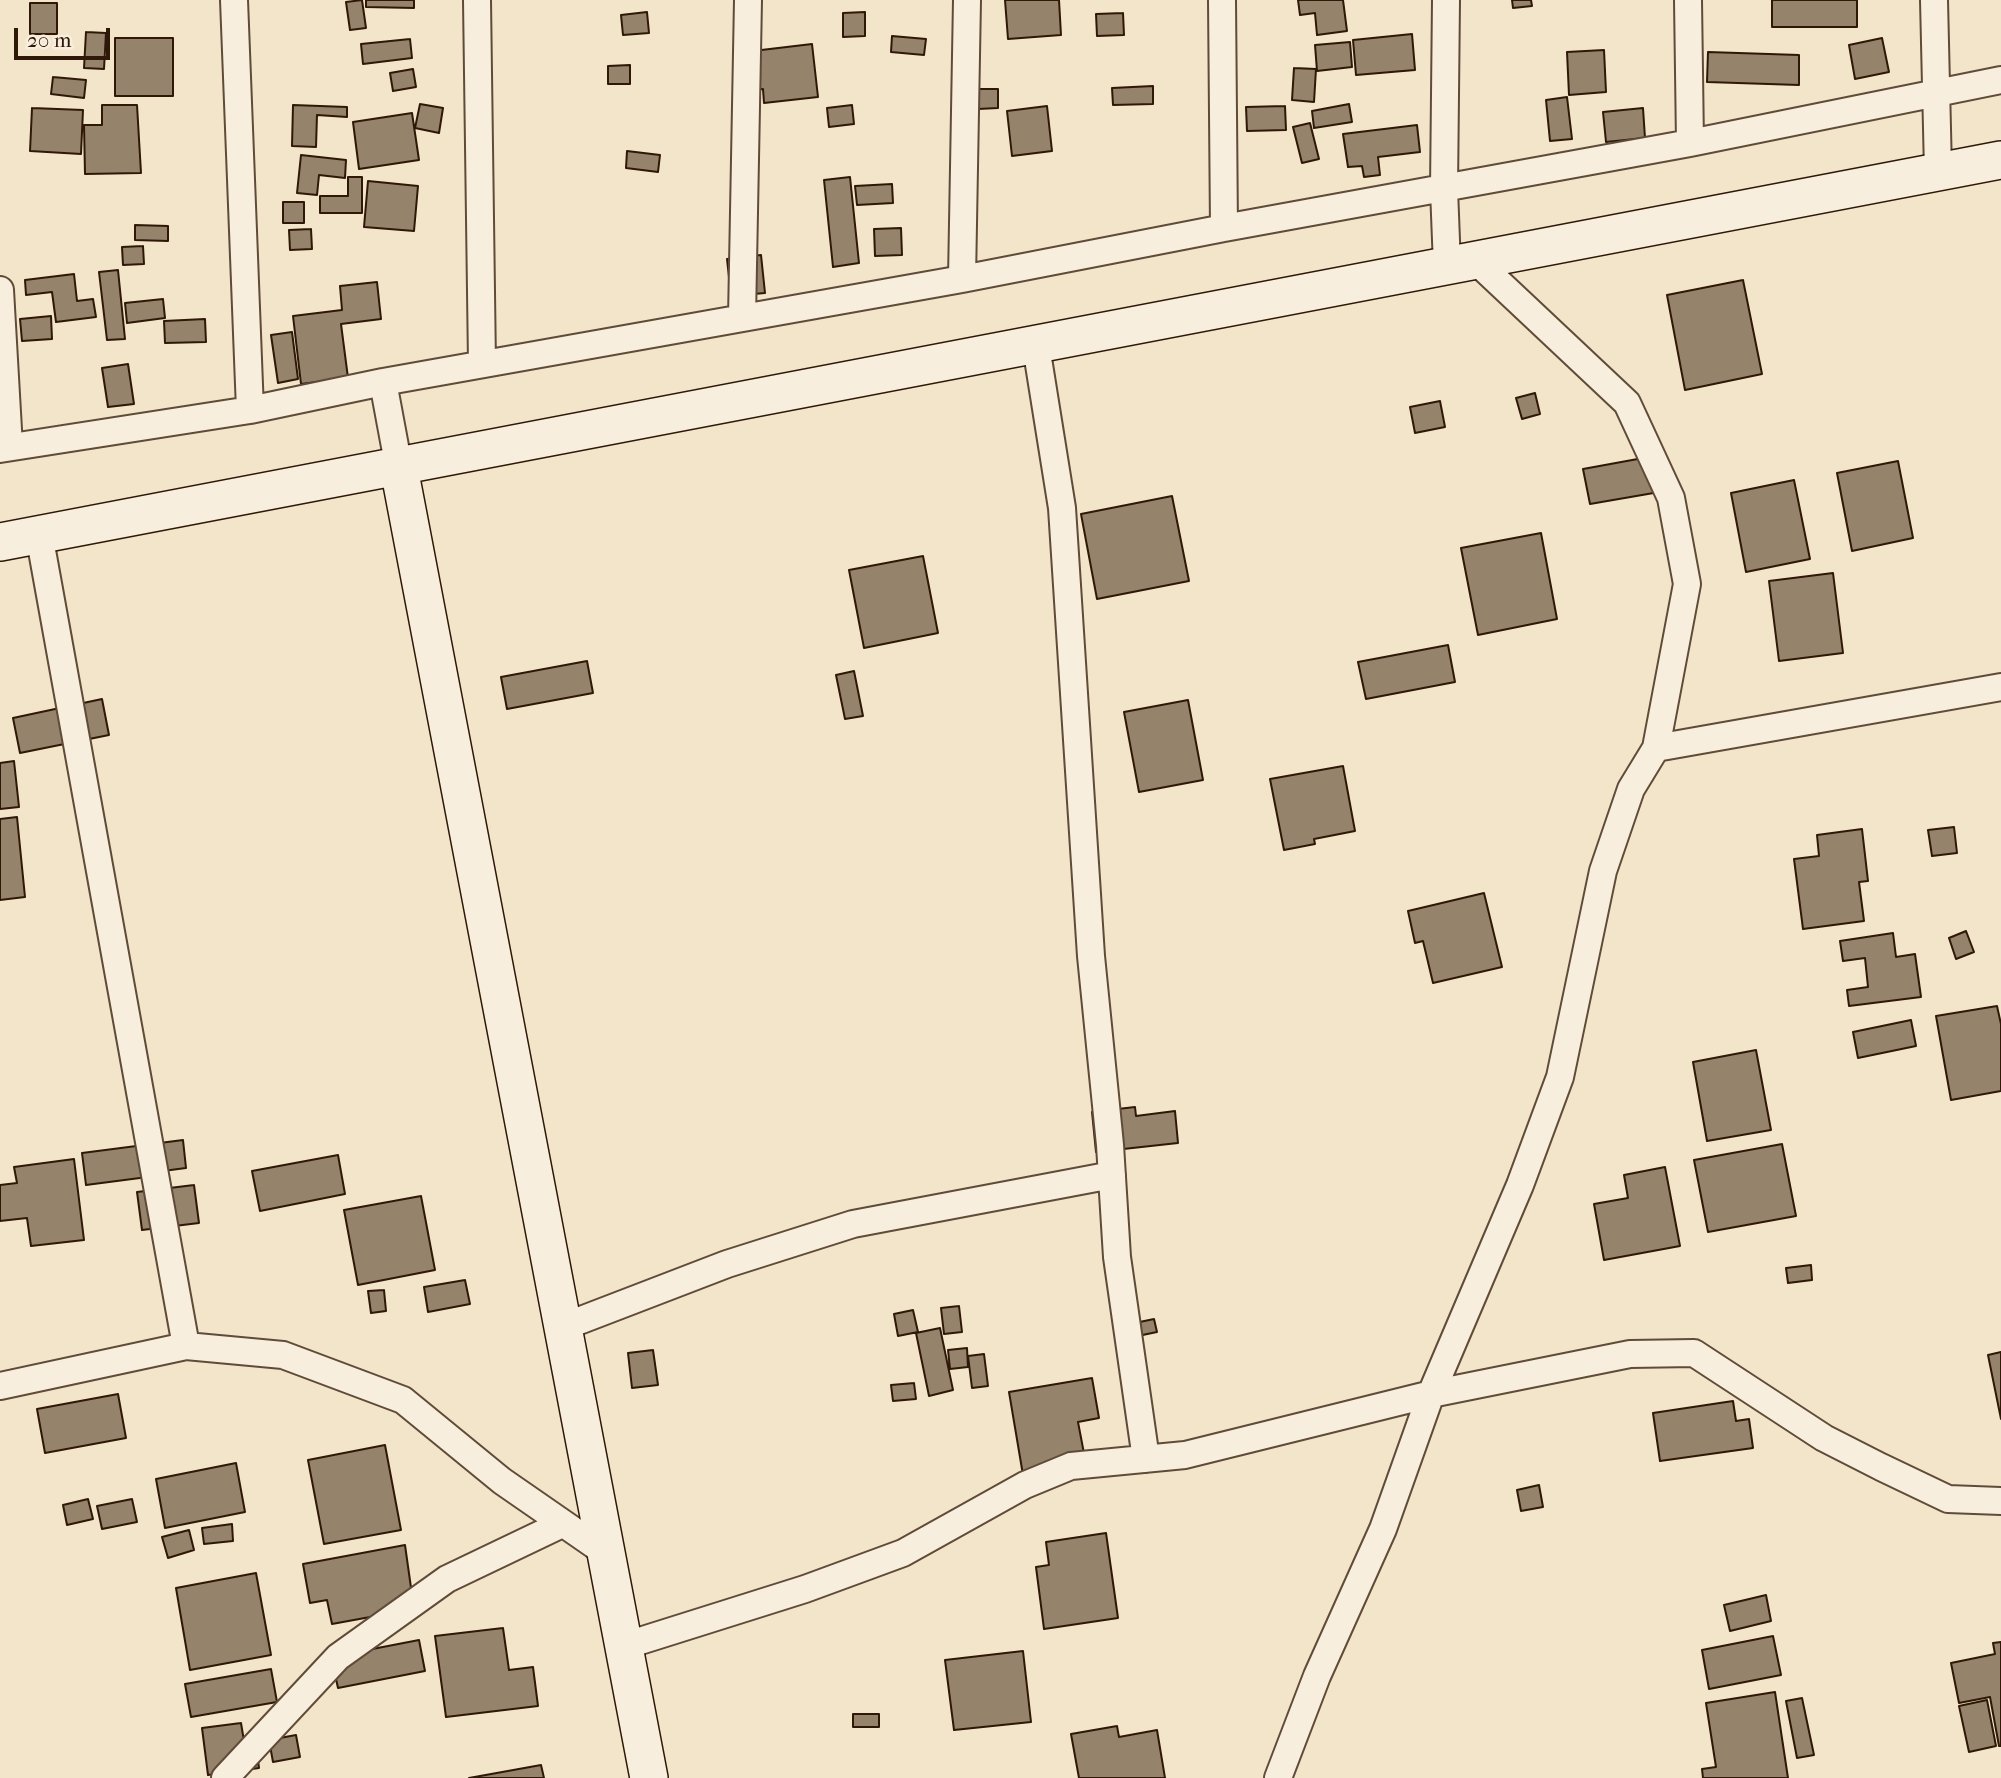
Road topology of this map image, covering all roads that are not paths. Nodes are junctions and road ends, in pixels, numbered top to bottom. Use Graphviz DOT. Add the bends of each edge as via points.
graph roads {
  1 [pos="233,0"];
  2 [pos="477,0"];
  3 [pos="748,0"];
  4 [pos="967,0"];
  5 [pos="1222,0"];
  6 [pos="1446,0"];
  7 [pos="1688,0"];
  8 [pos="1934,0"];
  9 [pos="2001,80"];
  10 [pos="1935,91"];
  11 [pos="1690,143"];
  12 [pos="2001,160"];
  13 [pos="1938,172"];
  14 [pos="1444,189"];
  15 [pos="1223,228"];
  16 [pos="1462,264"];
  17 [pos="962,279"];
  18 [pos="0,290"];
  19 [pos="742,318"];
  20 [pos="1036,346"];
  21 [pos="482,364"];
  22 [pos="383,382"];
  23 [pos="250,410"];
  24 [pos="4,448"];
  25 [pos="399,468"];
  26 [pos="39,534"];
  27 [pos="0,542"];
  28 [pos="2001,688"];
  29 [pos="1656,748"];
  30 [pos="1112,1175"];
  31 [pos="563,1327"];
  32 [pos="186,1346"];
  33 [pos="0,1386"];
  34 [pos="1431,1394"];
  35 [pos="1146,1459"];
  36 [pos="2001,1501"];
  37 [pos="562,1524"];
  38 [pos="606,1553"];
  39 [pos="624,1646"];
  40 [pos="225,1778"];
  41 [pos="649,1778"];
  42 [pos="1278,1778"];
  1 -- 23 [label="street"];
  2 -- 21 [label="street"];
  3 -- 19 [label="street"];
  4 -- 17 [label="street"];
  5 -- 15 [label="street"];
  6 -- 14 [label="street"];
  7 -- 11 [label="street"];
  8 -- 10 [label="street"];
  9 -- 10 [label="street"];
  10 -- 11 [label="street"];
  10 -- 13 [label="street"];
  11 -- 14 [label="street"];
  12 -- 13 [label="street"];
  13 -- 16 [label="street"];
  14 -- 15 [label="street"];
  14 -- 16 [label="street"];
  15 -- 17 [label="street"];
  16 -- 20 [label="street"];
  16 -- 29 [label="street" via="1628,403 1671,498 1687,584"];
  17 -- 19 [label="street"];
  18 -- 24 [label="street"];
  19 -- 21 [label="street"];
  20 -- 25 [label="street"];
  20 -- 30 [label="street" via="1062,508 1088,914"];
  21 -- 22 [label="street"];
  22 -- 23 [label="street"];
  22 -- 25 [label="street"];
  23 -- 24 [label="street"];
  25 -- 26 [label="street"];
  25 -- 31 [label="street"];
  26 -- 27 [label="street"];
  26 -- 32 [label="street"];
  28 -- 29 [label="street"];
  29 -- 34 [label="street" via="1632,789 1603,871 1560,1077 1520,1185"];
  30 -- 31 [label="street" via="853,1224 727,1264"];
  30 -- 35 [label="street" via="1117,1257"];
  31 -- 38 [label="street"];
  32 -- 33 [label="street"];
  32 -- 37 [label="street" via="283,1355 403,1400"];
  34 -- 35 [label="street" via="1185,1455"];
  34 -- 36 [label="street" via="1630,1354 1694,1353 1824,1438 1881,1467 1948,1499"];
  34 -- 42 [label="street" via="1383,1529 1317,1676"];
  35 -- 39 [label="street" via="1071,1466 1025,1485 903,1553"];
  37 -- 38 [label="street"];
  37 -- 40 [label="street" via="447,1578 338,1657"];
  38 -- 39 [label="street"];
  39 -- 41 [label="street"];
}
